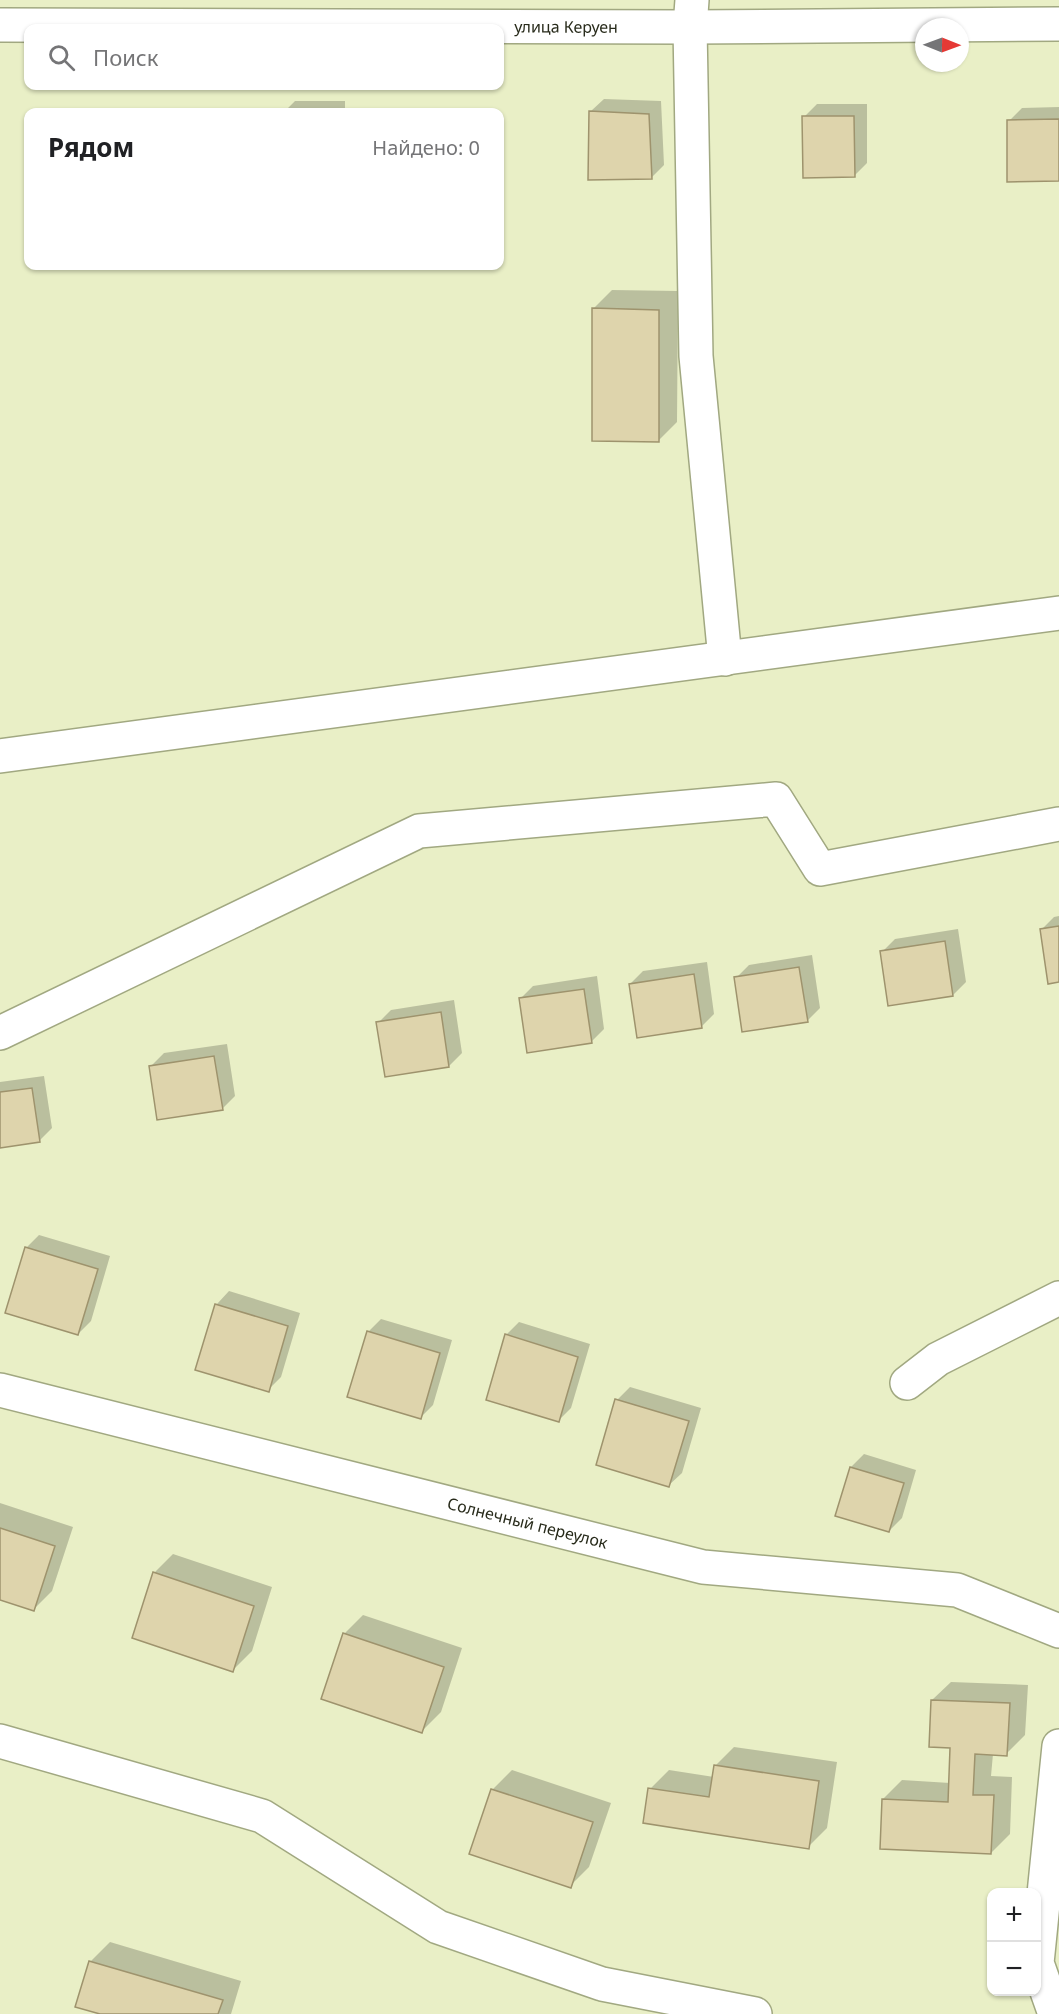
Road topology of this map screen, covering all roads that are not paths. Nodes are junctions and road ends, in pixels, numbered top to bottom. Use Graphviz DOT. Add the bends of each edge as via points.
graph roads {
  1 [pos="691,13"];
  2 [pos="58,24"];
  3 [pos="1059,24"];
  4 [pos="0,25"];
  5 [pos="24,25"];
  6 [pos="1059,613"];
  7 [pos="725,659"];
  8 [pos="0,756"];
  9 [pos="1059,824"];
  10 [pos="0,1033"];
  11 [pos="1059,1298"];
  12 [pos="907,1383"];
  13 [pos="0,1390"];
  14 [pos="1059,1631"];
  15 [pos="0,1741"];
  16 [pos="1059,1746"];
  17 [pos="754,2014"];
  18 [pos="1055,2014"];
  1 -- 2 [label="main road, улица Керуен"];
  1 -- 3 [label="main road, улица Керуен"];
  1 -- 7 [label="main road" via="696,356"];
  4 -- 5 [label="main road, улица Керуен"];
  6 -- 7 [label="main road"];
  7 -- 8 [label="main road"];
  9 -- 10 [label="main road" via="820,869 776,799 419,831"];
  11 -- 12 [label="main road" via="938,1359"];
  13 -- 14 [label="main road, Солнечный переулок" via="703,1567 957,1590"];
  15 -- 17 [label="main road" via="262,1816 438,1927 602,1984"];
  16 -- 18 [label="main road" via="1037,1963"];
}
